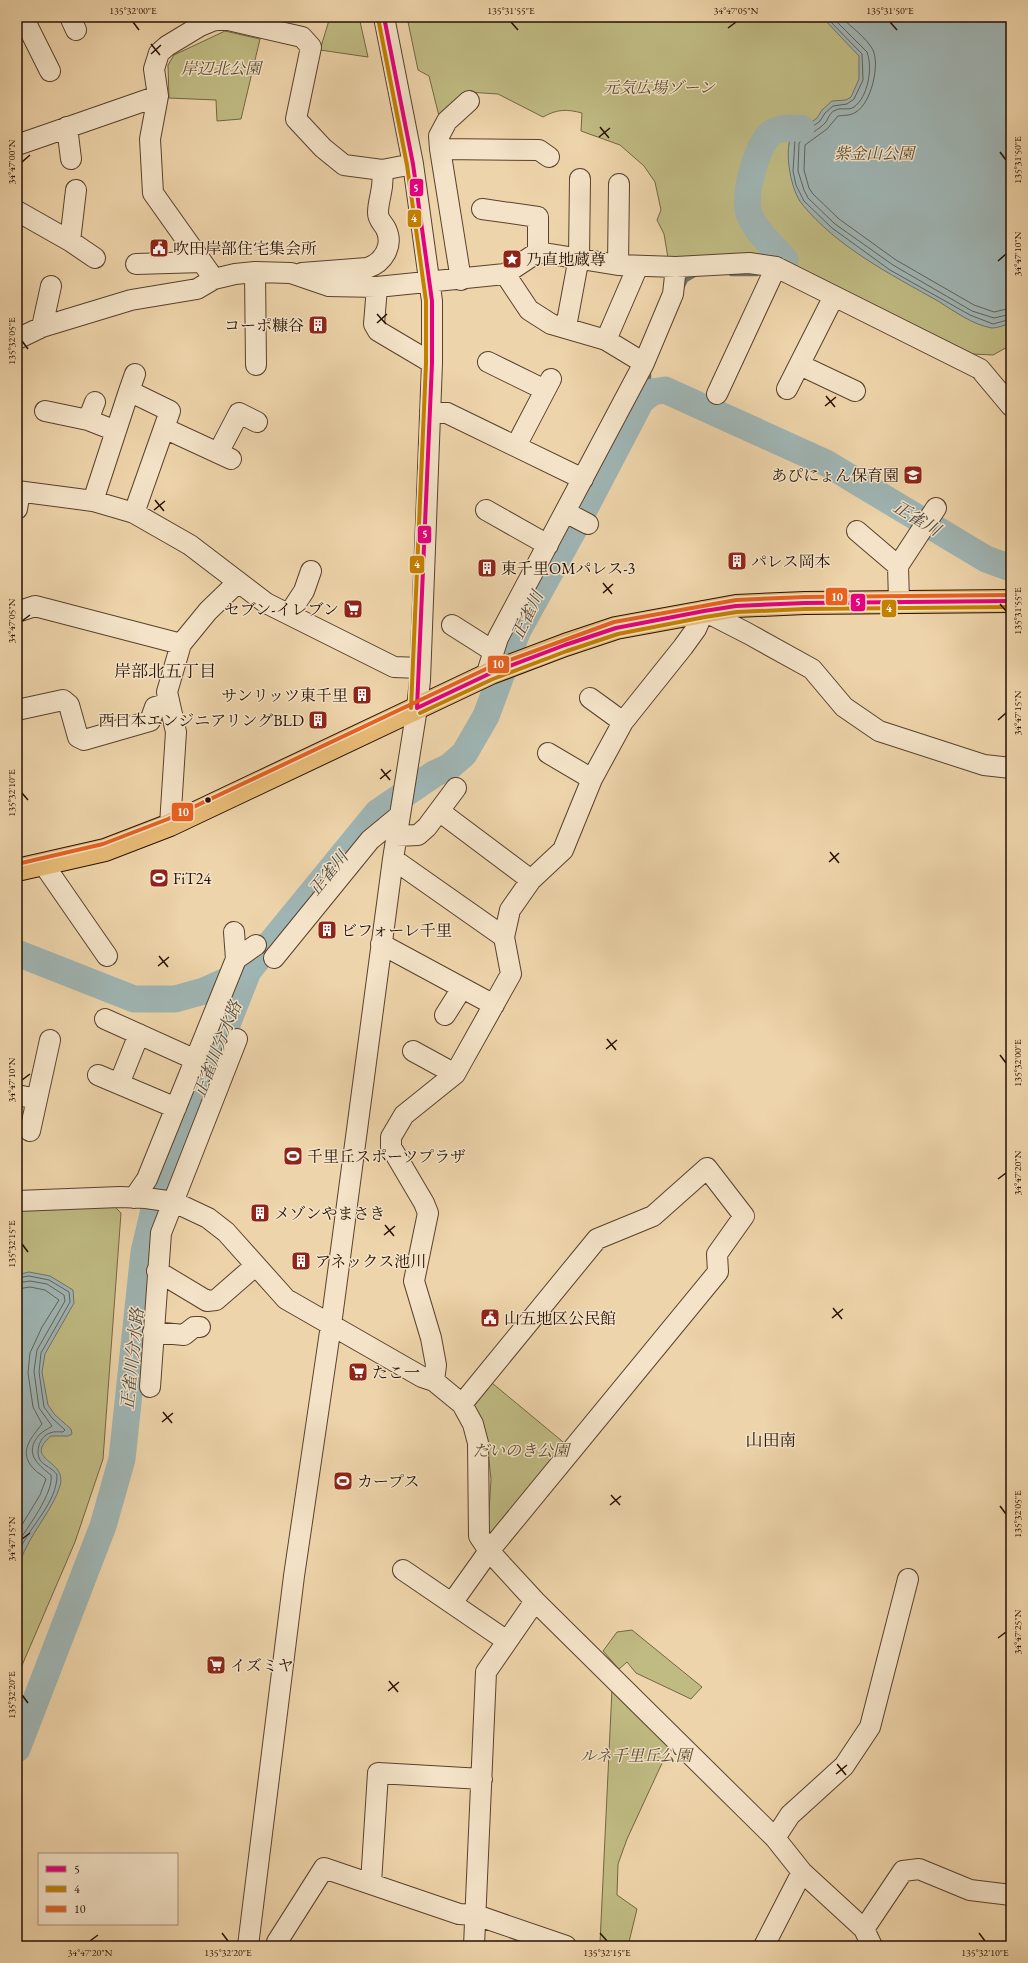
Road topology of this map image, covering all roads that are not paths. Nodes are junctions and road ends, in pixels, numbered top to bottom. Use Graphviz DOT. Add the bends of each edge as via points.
graph roads {
  1 [pos="23,17"];
  2 [pos="384,17"];
  3 [pos="211,19"];
  4 [pos="50,71"];
  5 [pos="158,96"];
  6 [pos="469,101"];
  7 [pos="67,127"];
  8 [pos="19,139"];
  9 [pos="440,149"];
  10 [pos="549,157"];
  11 [pos="71,160"];
  12 [pos="413,164"];
  13 [pos="382,170"];
  14 [pos="580,179"];
  15 [pos="619,184"];
  16 [pos="76,190"];
  17 [pos="482,209"];
  18 [pos="17,211"];
  19 [pos="70,241"];
  20 [pos="538,252"];
  21 [pos="579,257"];
  22 [pos="95,258"];
  23 [pos="202,262"];
  24 [pos="136,264"];
  25 [pos="628,265"];
  26 [pos="676,267"];
  27 [pos="776,267"];
  28 [pos="255,272"];
  29 [pos="292,274"];
  30 [pos="505,274"];
  31 [pos="214,279"];
  32 [pos="461,280"];
  33 [pos="430,281"];
  34 [pos="52,286"];
  35 [pos="376,287"];
  36 [pos="834,296"];
  37 [pos="42,327"];
  38 [pos="566,327"];
  39 [pos="17,339"];
  40 [pos="606,340"];
  41 [pos="432,362"];
  42 [pos="488,362"];
  43 [pos="644,363"];
  44 [pos="256,365"];
  45 [pos="800,365"];
  46 [pos="787,389"];
  47 [pos="843,392"];
  48 [pos="717,394"];
  49 [pos="95,402"];
  50 [pos="1011,406"];
  51 [pos="45,411"];
  52 [pos="430,411"];
  53 [pos="88,420"];
  54 [pos="257,422"];
  55 [pos="164,428"];
  56 [pos="116,431"];
  57 [pos="516,446"];
  58 [pos="583,479"];
  59 [pos="18,497"];
  60 [pos="93,501"];
  61 [pos="486,510"];
  62 [pos="566,512"];
  63 [pos="934,512"];
  64 [pos="134,513"];
  65 [pos="588,524"];
  66 [pos="857,531"];
  67 [pos="548,545"];
  68 [pos="898,566"];
  69 [pos="311,571"];
  70 [pos="238,582"];
  71 [pos="899,601"];
  72 [pos="1011,601"];
  73 [pos="17,612"];
  74 [pos="704,612"];
  75 [pos="289,614"];
  76 [pos="452,625"];
  77 [pos="181,644"];
  78 [pos="493,651"];
  79 [pos="420,668"];
  80 [pos="489,675"];
  81 [pos="590,698"];
  82 [pos="169,703"];
  83 [pos="417,708"];
  84 [pos="17,710"];
  85 [pos="624,722"];
  86 [pos="548,753"];
  87 [pos="1011,768"];
  88 [pos="592,779"];
  89 [pos="456,788"];
  90 [pos="439,811"];
  91 [pos="399,816"];
  92 [pos="170,825"];
  93 [pos="396,836"];
  94 [pos="393,859"];
  95 [pos="44,865"];
  96 [pos="17,870"];
  97 [pos="531,880"];
  98 [pos="234,932"];
  99 [pos="504,937"];
  100 [pos="382,944"];
  101 [pos="256,945"];
  102 [pos="107,956"];
  103 [pos="274,958"];
  104 [pos="236,959"];
  105 [pos="462,988"];
  106 [pos="494,1005"];
  107 [pos="445,1015"];
  108 [pos="105,1019"];
  109 [pos="139,1034"];
  110 [pos="237,1038"];
  111 [pos="50,1040"];
  112 [pos="413,1051"];
  113 [pos="196,1060"];
  114 [pos="455,1074"];
  115 [pos="98,1075"];
  116 [pos="119,1084"];
  117 [pos="17,1095"];
  118 [pos="37,1100"];
  119 [pos="176,1108"];
  120 [pos="30,1131"];
  121 [pos="140,1198"];
  122 [pos="17,1201"];
  123 [pos="170,1201"];
  124 [pos="255,1266"];
  125 [pos="158,1271"];
  126 [pos="331,1325"];
  127 [pos="200,1327"];
  128 [pos="153,1332"];
  129 [pos="434,1381"];
  130 [pos="150,1387"];
  131 [pos="462,1404"];
  132 [pos="489,1551"];
  133 [pos="404,1570"];
  134 [pos="908,1579"];
  135 [pos="535,1601"];
  136 [pos="452,1603"];
  137 [pos="507,1641"];
  138 [pos="482,1779"];
  139 [pos="775,1838"];
  140 [pos="802,1872"];
  141 [pos="371,1883"];
  142 [pos="1011,1895"];
  143 [pos="476,1914"];
  144 [pos="868,1938"];
  145 [pos="276,1942"];
  146 [pos="248,1946"];
  147 [pos="474,1946"];
  148 [pos="566,1946"];
  149 [pos="764,1946"];
  1 -- 4 [label="street"];
  2 -- 12 [label="street"];
  3 -- 5 [label="street" via="159,53 154,69"];
  3 -- 13 [label="street" via="302,38 311,47 296,119 344,165"];
  5 -- 7 [label="street"];
  5 -- 23 [label="street" via="150,139 153,194"];
  6 -- 9 [label="street" via="447,121 439,136"];
  7 -- 8 [label="street"];
  7 -- 11 [label="street"];
  9 -- 10 [label="street" via="539,150"];
  9 -- 32 [label="street"];
  12 -- 13 [label="street"];
  12 -- 33 [label="street"];
  13 -- 29 [label="street" via="384,187 378,216 387,233 388,243 383,257 367,268"];
  14 -- 21 [label="street"];
  15 -- 25 [label="street"];
  16 -- 19 [label="street"];
  17 -- 20 [label="street" via="538,217"];
  18 -- 19 [label="street"];
  19 -- 22 [label="street"];
  20 -- 21 [label="street"];
  20 -- 30 [label="street"];
  21 -- 25 [label="street"];
  21 -- 38 [label="street"];
  23 -- 24 [label="street"];
  23 -- 31 [label="street"];
  25 -- 26 [label="street"];
  25 -- 40 [label="street"];
  26 -- 27 [label="street" via="749,263"];
  26 -- 43 [label="street" via="673,294"];
  27 -- 36 [label="street"];
  27 -- 48 [label="street"];
  28 -- 29 [label="street"];
  28 -- 31 [label="street"];
  28 -- 44 [label="street"];
  29 -- 35 [label="street" via="329,286"];
  30 -- 32 [label="street"];
  30 -- 38 [label="street" via="529,310 551,324"];
  31 -- 37 [label="street" via="197,289 131,300"];
  32 -- 33 [label="street"];
  33 -- 35 [label="street"];
  33 -- 41 [label="street"];
  34 -- 37 [label="street"];
  35 -- 41 [label="street" via="374,324 378,331"];
  36 -- 45 [label="street"];
  36 -- 50 [label="street" via="980,369"];
  37 -- 39 [label="street"];
  38 -- 40 [label="street"];
  40 -- 43 [label="street"];
  41 -- 52 [label="street"];
  42 -- 57 [label="street" via="548,385"];
  43 -- 58 [label="street"];
  45 -- 46 [label="street"];
  45 -- 47 [label="street"];
  49 -- 53 [label="street"];
  51 -- 53 [label="street"];
  52 -- 57 [label="street" via="448,413"];
  52 -- 79 [label="street"];
  53 -- 56 [label="street"];
  54 -- 55 [label="street" via="239,413 225,456"];
  55 -- 56 [label="street" via="170,411 132,382"];
  55 -- 64 [label="street"];
  56 -- 60 [label="street"];
  57 -- 58 [label="street"];
  58 -- 62 [label="street"];
  59 -- 60 [label="street"];
  60 -- 64 [label="street"];
  61 -- 67 [label="street"];
  62 -- 65 [label="street"];
  62 -- 67 [label="street"];
  63 -- 68 [label="street"];
  64 -- 70 [label="street" via="190,545"];
  66 -- 68 [label="street"];
  67 -- 78 [label="street"];
  68 -- 71 [label="street"];
  69 -- 75 [label="street" via="304,591"];
  70 -- 75 [label="street" via="266,603"];
  70 -- 77 [label="street" via="208,611"];
  71 -- 72 [label="main road"];
  71 -- 74 [label="main road" via="736,606"];
  73 -- 77 [label="street" via="35,606"];
  74 -- 80 [label="main road" via="616,628"];
  74 -- 85 [label="street" via="696,629"];
  74 -- 87 [label="street" via="747,632 812,669 844,707 879,731 984,765"];
  75 -- 79 [label="street" via="394,667"];
  76 -- 78 [label="street"];
  77 -- 82 [label="street" via="167,692"];
  78 -- 80 [label="street"];
  79 -- 83 [label="street"];
  80 -- 83 [label="main road"];
  81 -- 85 [label="street"];
  82 -- 84 [label="street" via="155,707 150,721 84,740 78,737 69,705 62,700"];
  82 -- 92 [label="street" via="176,732"];
  83 -- 91 [label="street"];
  83 -- 92 [label="main road"];
  85 -- 88 [label="street"];
  86 -- 88 [label="street"];
  88 -- 97 [label="street" via="563,850"];
  89 -- 90 [label="street"];
  90 -- 93 [label="street" via="418,835"];
  90 -- 97 [label="street"];
  91 -- 93 [label="street"];
  91 -- 103 [label="street" via="370,840"];
  92 -- 95 [label="main road" via="106,850"];
  93 -- 94 [label="street"];
  94 -- 99 [label="street"];
  94 -- 100 [label="street"];
  95 -- 96 [label="main road"];
  95 -- 102 [label="street"];
  97 -- 99 [label="street" via="510,910"];
  98 -- 104 [label="street"];
  99 -- 106 [label="street" via="511,974"];
  100 -- 105 [label="street"];
  100 -- 126 [label="street"];
  101 -- 104 [label="street"];
  104 -- 113 [label="street"];
  105 -- 106 [label="street"];
  105 -- 107 [label="street"];
  106 -- 114 [label="street"];
  108 -- 109 [label="street"];
  109 -- 113 [label="street"];
  109 -- 116 [label="street"];
  110 -- 123 [label="street"];
  111 -- 118 [label="street"];
  112 -- 114 [label="street"];
  113 -- 119 [label="street"];
  114 -- 129 [label="street" via="404,1115 391,1136 391,1147 428,1213 414,1281 431,1338 436,1366"];
  115 -- 116 [label="street"];
  116 -- 119 [label="street"];
  117 -- 118 [label="street"];
  118 -- 120 [label="street"];
  119 -- 121 [label="street"];
  121 -- 122 [label="street"];
  121 -- 123 [label="street"];
  123 -- 124 [label="street" via="208,1218 226,1232"];
  123 -- 125 [label="street" via="161,1233"];
  124 -- 125 [label="street" via="216,1300 207,1301"];
  124 -- 126 [label="street" via="286,1299"];
  125 -- 128 [label="street"];
  126 -- 129 [label="street" via="422,1377"];
  126 -- 146 [label="street" via="294,1576"];
  127 -- 128 [label="street" via="194,1327 184,1335"];
  128 -- 130 [label="street"];
  129 -- 131 [label="street"];
  131 -- 132 [label="street" via="473,1424 478,1443 479,1536"];
  131 -- 132 [label="street" via="597,1239 652,1216 707,1168 744,1216 718,1254 718,1272"];
  132 -- 135 [label="street"];
  132 -- 136 [label="street"];
  133 -- 136 [label="street"];
  134 -- 139 [label="street" via="870,1727 844,1766 790,1815"];
  135 -- 137 [label="street"];
  135 -- 139 [label="street"];
  136 -- 137 [label="street"];
  137 -- 138 [label="street" via="486,1672"];
  138 -- 141 [label="street" via="378,1773"];
  138 -- 143 [label="street"];
  139 -- 140 [label="street"];
  140 -- 144 [label="street"];
  140 -- 149 [label="street"];
  141 -- 143 [label="street" via="459,1914"];
  141 -- 145 [label="street" via="324,1868"];
  142 -- 144 [label="street" via="970,1890 919,1870 903,1871"];
  143 -- 147 [label="street"];
  143 -- 148 [label="street"];
}
